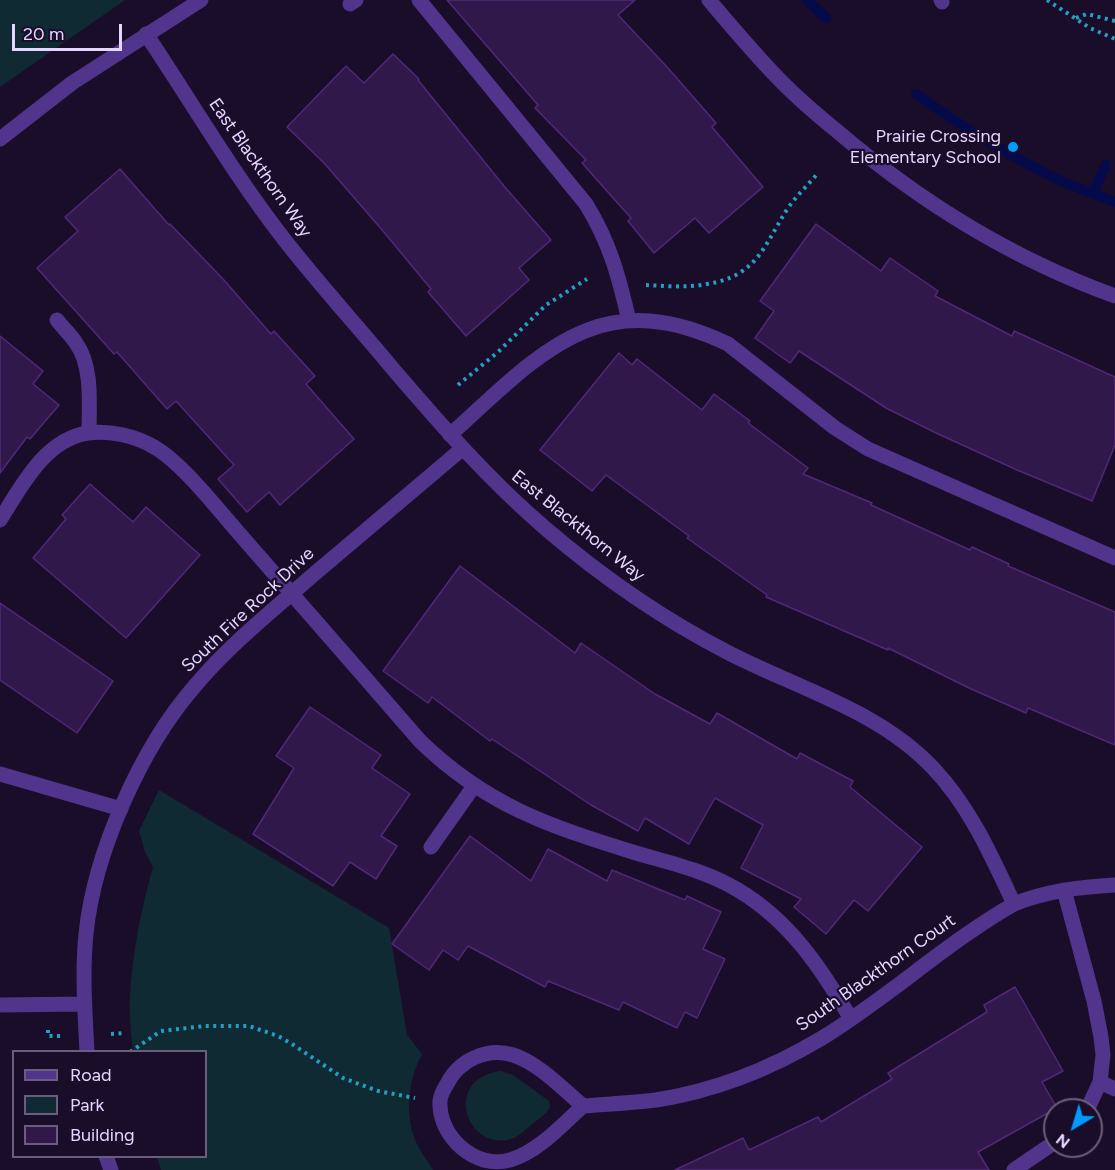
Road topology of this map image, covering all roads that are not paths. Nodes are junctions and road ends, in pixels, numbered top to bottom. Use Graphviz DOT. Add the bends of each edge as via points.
graph roads {
  1 [pos="201,0"];
  2 [pos="419,0"];
  3 [pos="709,0"];
  4 [pos="146,34"];
  5 [pos="0,139"];
  6 [pos="1115,296"];
  7 [pos="57,320"];
  8 [pos="629,321"];
  9 [pos="89,432"];
  10 [pos="450,435"];
  11 [pos="462,449"];
  12 [pos="0,520"];
  13 [pos="1115,558"];
  14 [pos="292,594"];
  15 [pos="0,774"];
  16 [pos="474,786"];
  17 [pos="121,809"];
  18 [pos="431,847"];
  19 [pos="1115,885"];
  20 [pos="1064,890"];
  21 [pos="1014,904"];
  22 [pos="84,1004"];
  23 [pos="0,1005"];
  24 [pos="852,1018"];
  25 [pos="87,1050"];
  26 [pos="1100,1082"];
  27 [pos="1115,1089"];
  28 [pos="1093,1098"];
  29 [pos="583,1106"];
  30 [pos="1043,1150"];
  31 [pos="1014,1170"];
  1 -- 4 [label="street"];
  2 -- 8 [label="street" via="586,204 613,256"];
  3 -- 6 [label="street" via="777,78 904,184 1011,250"];
  4 -- 5 [label="street" via="72,83"];
  4 -- 10 [label="street, East Blackthorn Way" via="287,243"];
  7 -- 9 [label="street" via="77,343 83,358"];
  8 -- 10 [label="street" via="590,329 556,345"];
  8 -- 13 [label="street" via="674,323 728,344 868,449"];
  9 -- 12 [label="street" via="71,437 41,460"];
  9 -- 14 [label="street" via="136,439 171,458"];
  10 -- 11 [label="street, East Blackthorn Way"];
  11 -- 14 [label="street, South Fire Rock Drive"];
  11 -- 21 [label="street, East Blackthorn Way" via="547,529 646,605 730,654 863,715 901,738 956,795"];
  14 -- 16 [label="street" via="420,741"];
  14 -- 17 [label="street, South Fire Rock Drive" via="194,687 167,722"];
  15 -- 17 [label="street"];
  16 -- 18 [label="street"];
  16 -- 24 [label="street" via="549,825 696,871 737,889 799,941"];
  17 -- 22 [label="street, South Fire Rock Drive" via="90,905 83,965"];
  19 -- 20 [label="street"];
  20 -- 21 [label="street"];
  20 -- 26 [label="street" via="1101,1037"];
  21 -- 24 [label="street, South Blackthorn Court" via="980,924"];
  22 -- 23 [label="street"];
  22 -- 25 [label="street, South Fire Rock Drive"];
  24 -- 29 [label="street, South Blackthorn Court" via="801,1050 743,1077 658,1099"];
  26 -- 27 [label="street"];
  26 -- 28 [label="street"];
  29 -- 29 [label="street" via="531,1065 501,1053 488,1053 463,1064 452,1075 440,1099 445,1127 454,1141 470,1154 490,1162 510,1160 534,1148"];
  30 -- 31 [label="street"];
}
